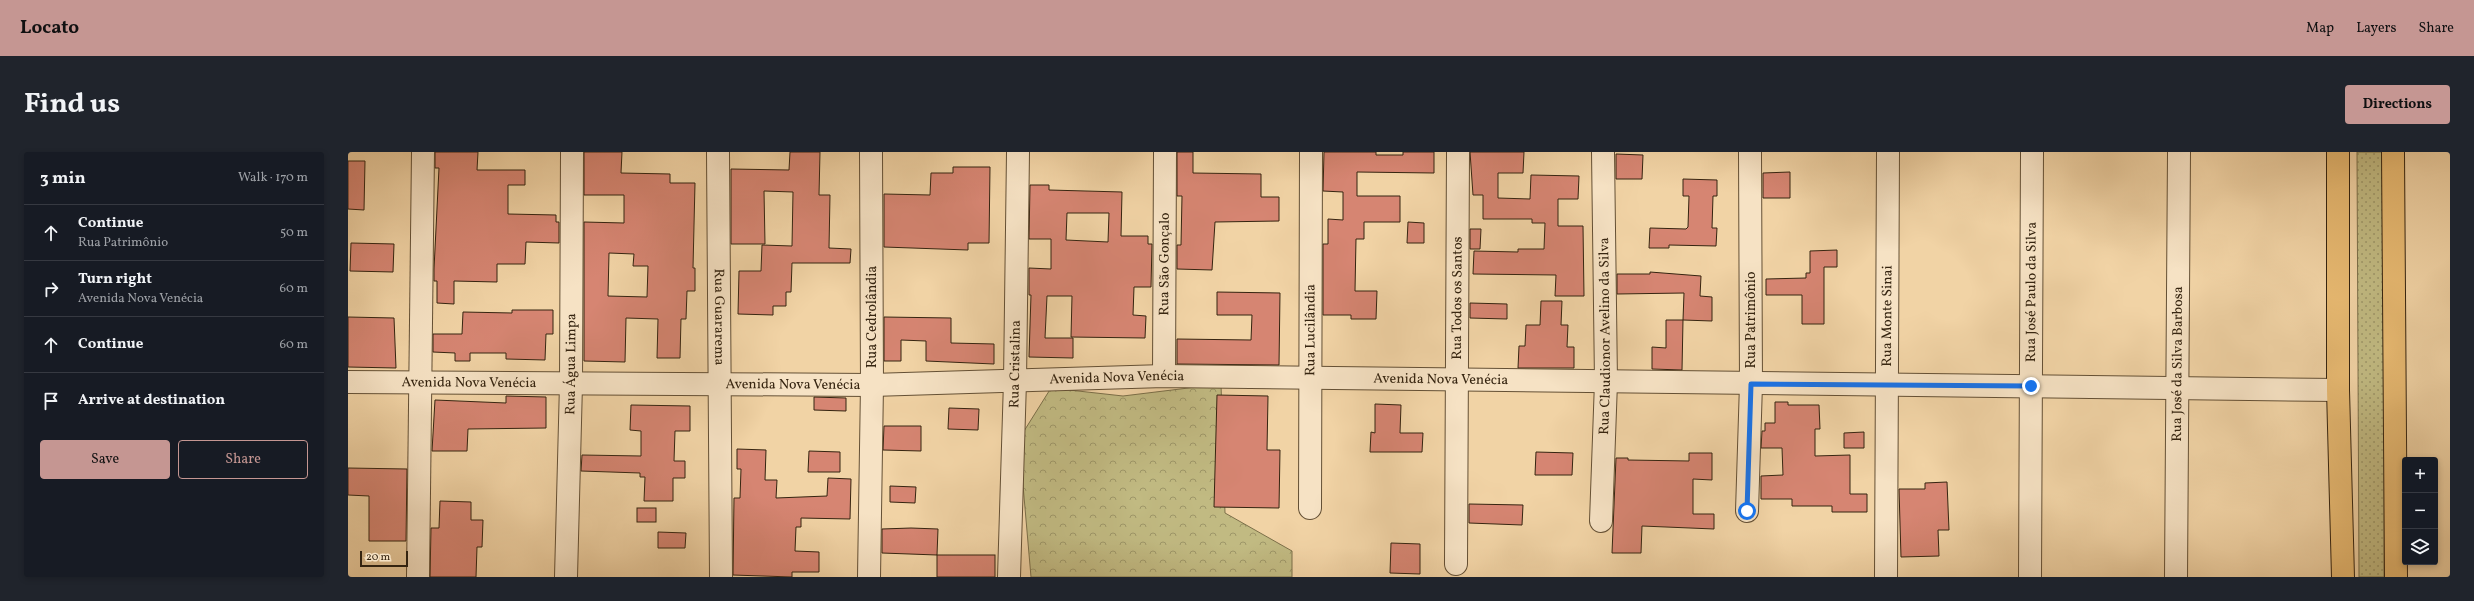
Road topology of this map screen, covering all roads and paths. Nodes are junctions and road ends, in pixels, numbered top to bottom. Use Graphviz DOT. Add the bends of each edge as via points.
graph roads {
  1 [pos="423,152"];
  2 [pos="572,152"];
  3 [pos="718,152"];
  4 [pos="871,152"];
  5 [pos="1018,152"];
  6 [pos="1165,152"];
  7 [pos="1311,152"];
  8 [pos="1458,152"];
  9 [pos="1602,152"];
  10 [pos="1750,152"];
  11 [pos="1888,152"];
  12 [pos="2032,152"];
  13 [pos="2179,152"];
  14 [pos="2338,152"];
  15 [pos="2393,152"];
  16 [pos="1164,376"];
  17 [pos="1310,377"];
  18 [pos="1457,378"];
  19 [pos="1015,381"];
  20 [pos="348,382"];
  21 [pos="1606,382"];
  22 [pos="419,384"];
  23 [pos="570,384"];
  24 [pos="720,384"];
  25 [pos="1751,384"];
  26 [pos="1886,384"];
  27 [pos="872,385"];
  28 [pos="2031,386"];
  29 [pos="2177,388"];
  30 [pos="2338,390"];
  31 [pos="1310,508"];
  32 [pos="1747,511"];
  33 [pos="1601,521"];
  34 [pos="1456,564"];
  35 [pos="418,577"];
  36 [pos="566,577"];
  37 [pos="721,577"];
  38 [pos="869,577"];
  39 [pos="1009,577"];
  40 [pos="1886,577"];
  41 [pos="2030,577"];
  42 [pos="2176,577"];
  43 [pos="2343,577"];
  44 [pos="2396,577"];
  1 -- 22 [label="street"];
  2 -- 23 [label="street, Rua Água Limpa"];
  3 -- 24 [label="street, Rua Guararema"];
  4 -- 27 [label="street, Rua Cedrolândia"];
  5 -- 19 [label="street, Rua Cristalina"];
  6 -- 16 [label="street, Rua São Gonçalo"];
  7 -- 17 [label="street, Rua Lucilândia"];
  8 -- 18 [label="street, Rua Todos os Santos"];
  9 -- 21 [label="street, Rua Claudionor Avelino da Silva"];
  10 -- 25 [label="street, Rua Patrimônio"];
  11 -- 26 [label="street, Rua Monte Sinai"];
  12 -- 28 [label="street, Rua José Paulo da Silva"];
  13 -- 29 [label="street, Rua José da Silva Barbosa"];
  14 -- 30 [label="main road"];
  15 -- 44 [label="main road"];
  16 -- 17 [label="street, Avenida Nova Venécia"];
  16 -- 19 [label="street, Avenida Nova Venécia"];
  17 -- 18 [label="street, Avenida Nova Venécia"];
  17 -- 31 [label="street, Rua Lucilândia"];
  18 -- 21 [label="street, Avenida Nova Venécia"];
  18 -- 34 [label="street, Rua Todos os Santos"];
  19 -- 27 [label="street, Avenida Nova Venécia"];
  19 -- 39 [label="street, Rua Cristalina"];
  20 -- 22 [label="street, Avenida Nova Venécia"];
  21 -- 25 [label="street, Avenida Nova Venécia"];
  21 -- 33 [label="street, Rua Claudionor Avelino da Silva"];
  22 -- 23 [label="street, Avenida Nova Venécia"];
  22 -- 35 [label="street"];
  23 -- 24 [label="street, Avenida Nova Venécia"];
  23 -- 36 [label="street, Rua Água Limpa"];
  24 -- 27 [label="street, Avenida Nova Venécia"];
  24 -- 37 [label="street, Rua Guararema"];
  25 -- 26 [label="street, Avenida Nova Venécia"];
  25 -- 32 [label="street, Rua Patrimônio"];
  26 -- 28 [label="street, Avenida Nova Venécia"];
  26 -- 40 [label="street, Rua Monte Sinai"];
  27 -- 38 [label="street, Rua Cedrolândia"];
  28 -- 29 [label="street, Avenida Nova Venécia"];
  28 -- 41 [label="street, Rua José Paulo da Silva"];
  29 -- 30 [label="street, Avenida Nova Venécia"];
  29 -- 42 [label="street, Rua José da Silva Barbosa"];
  30 -- 43 [label="main road"];
}
